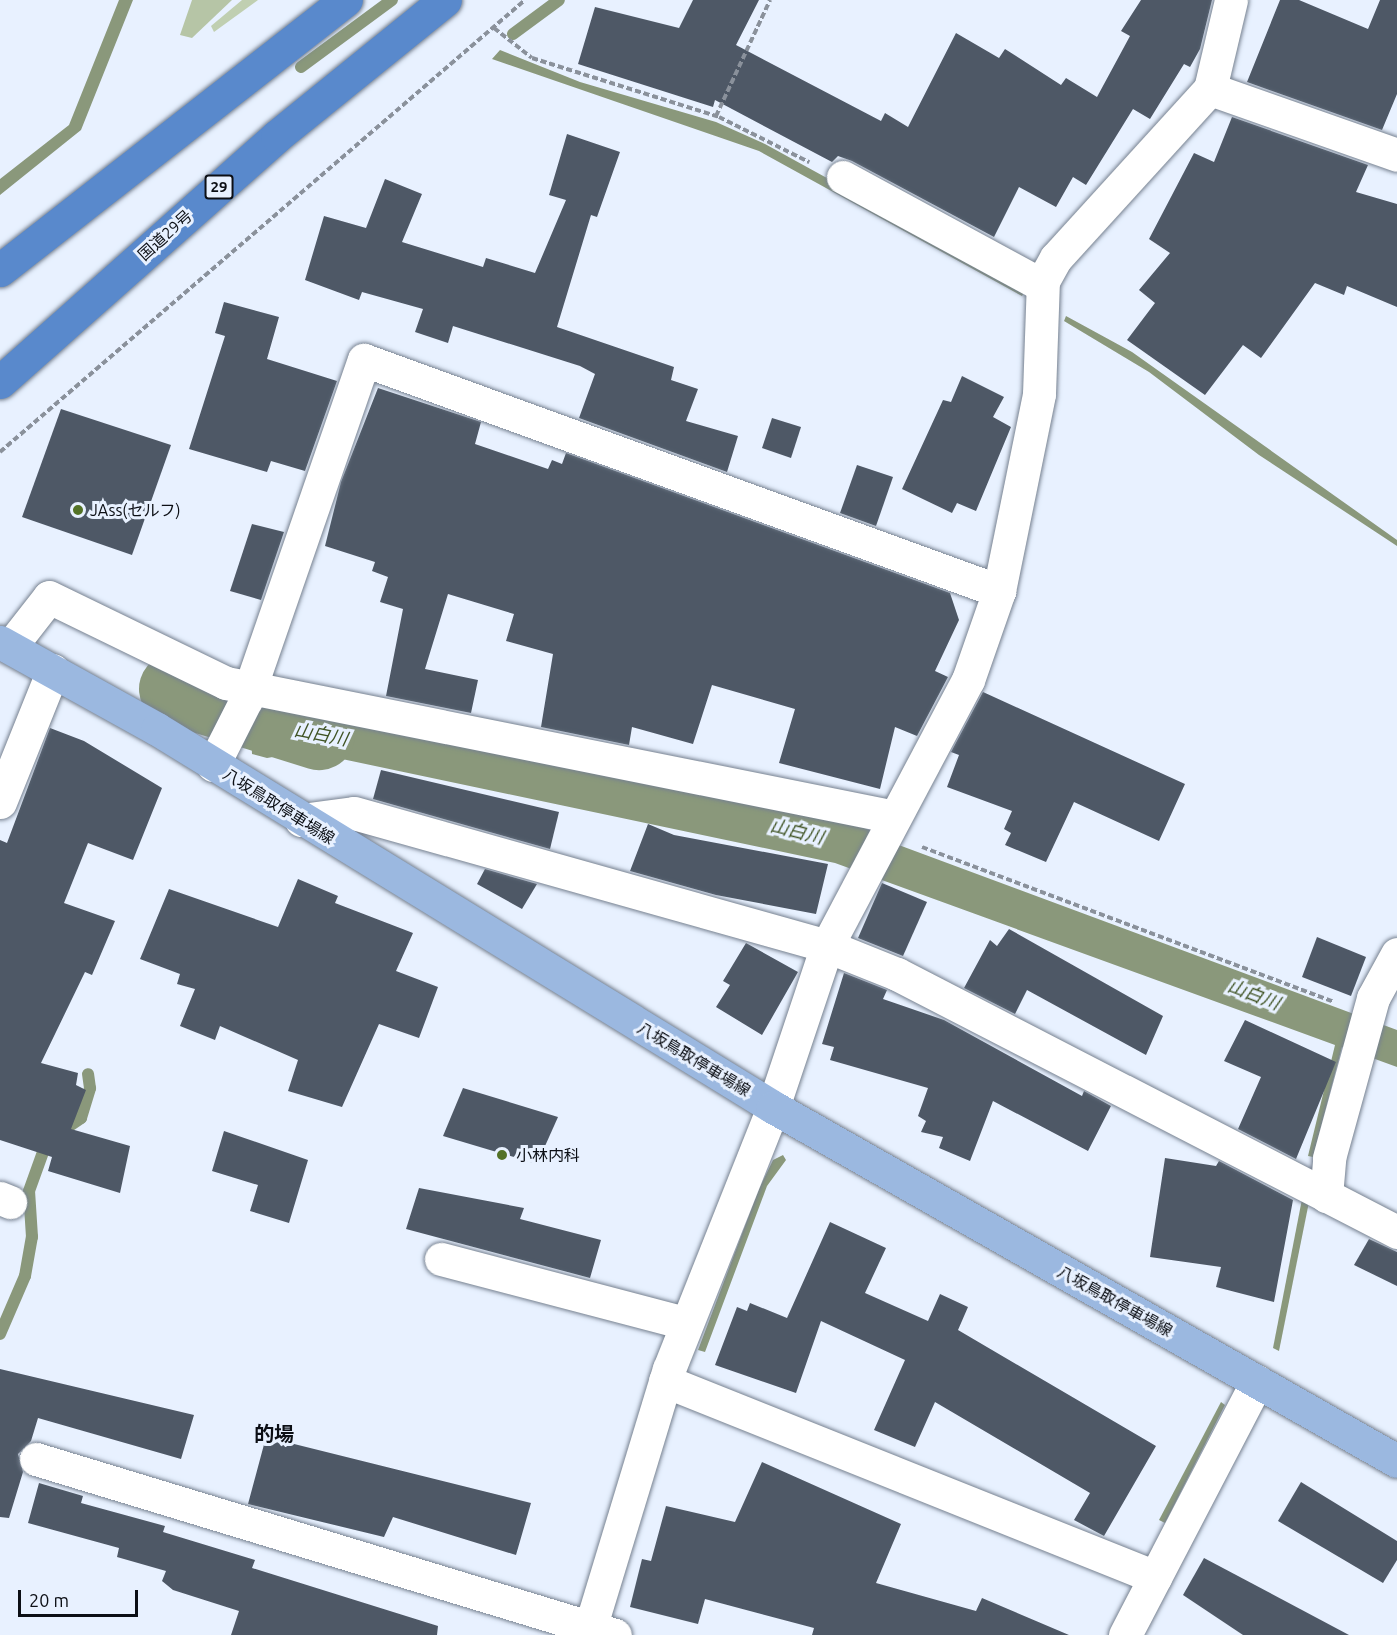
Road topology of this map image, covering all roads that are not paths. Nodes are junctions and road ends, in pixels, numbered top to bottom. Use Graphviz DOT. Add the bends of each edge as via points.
graph roads {
  1 [pos="346,0"];
  2 [pos="445,0"];
  3 [pos="1232,0"];
  4 [pos="1210,89"];
  5 [pos="1397,155"];
  6 [pos="843,177"];
  7 [pos="0,270"];
  8 [pos="1042,285"];
  9 [pos="0,382"];
  10 [pos="999,591"];
  11 [pos="5,644"];
  12 [pos="53,670"];
  13 [pos="250,687"];
  14 [pos="213,765"];
  15 [pos="0,802"];
  16 [pos="301,820"];
  17 [pos="891,824"];
  18 [pos="827,946"];
  19 [pos="1397,954"];
  20 [pos="773,1107"];
  21 [pos="1326,1196"];
  22 [pos="1397,1232"];
  23 [pos="441,1259"];
  24 [pos="685,1323"];
  25 [pos="665,1381"];
  26 [pos="1257,1381"];
  27 [pos="36,1460"];
  28 [pos="1397,1461"];
  29 [pos="1155,1577"];
  30 [pos="598,1633"];
  31 [pos="1125,1635"];
  1 -- 7 [label="highway"];
  2 -- 9 [label="highway, 国道29号 / 29" via="277,136"];
  3 -- 4 [label="street"];
  4 -- 5 [label="street"];
  4 -- 8 [label="street" via="1056,258"];
  6 -- 8 [label="street"];
  8 -- 10 [label="street" via="1039,394"];
  10 -- 13 [label="street" via="364,360"];
  10 -- 17 [label="street" via="968,680"];
  11 -- 12 [label="main road, 八坂鳥取停車場線"];
  11 -- 13 [label="street" via="49,597 226,683"];
  12 -- 14 [label="main road, 八坂鳥取停車場線"];
  12 -- 15 [label="street"];
  13 -- 14 [label="street"];
  13 -- 17 [label="street"];
  14 -- 16 [label="main road, 八坂鳥取停車場線"];
  16 -- 18 [label="street" via="354,813"];
  16 -- 20 [label="main road, 八坂鳥取停車場線"];
  17 -- 18 [label="street"];
  18 -- 20 [label="street"];
  18 -- 21 [label="street" via="908,980"];
  19 -- 21 [label="street" via="1369,1014 1329,1158"];
  20 -- 24 [label="street"];
  20 -- 26 [label="main road, 八坂鳥取停車場線"];
  21 -- 22 [label="street"];
  23 -- 24 [label="street"];
  24 -- 25 [label="street"];
  25 -- 29 [label="street"];
  25 -- 30 [label="street"];
  26 -- 28 [label="main road, 八坂鳥取停車場線"];
  26 -- 29 [label="street"];
  27 -- 30 [label="street"];
  29 -- 31 [label="street"];
}
